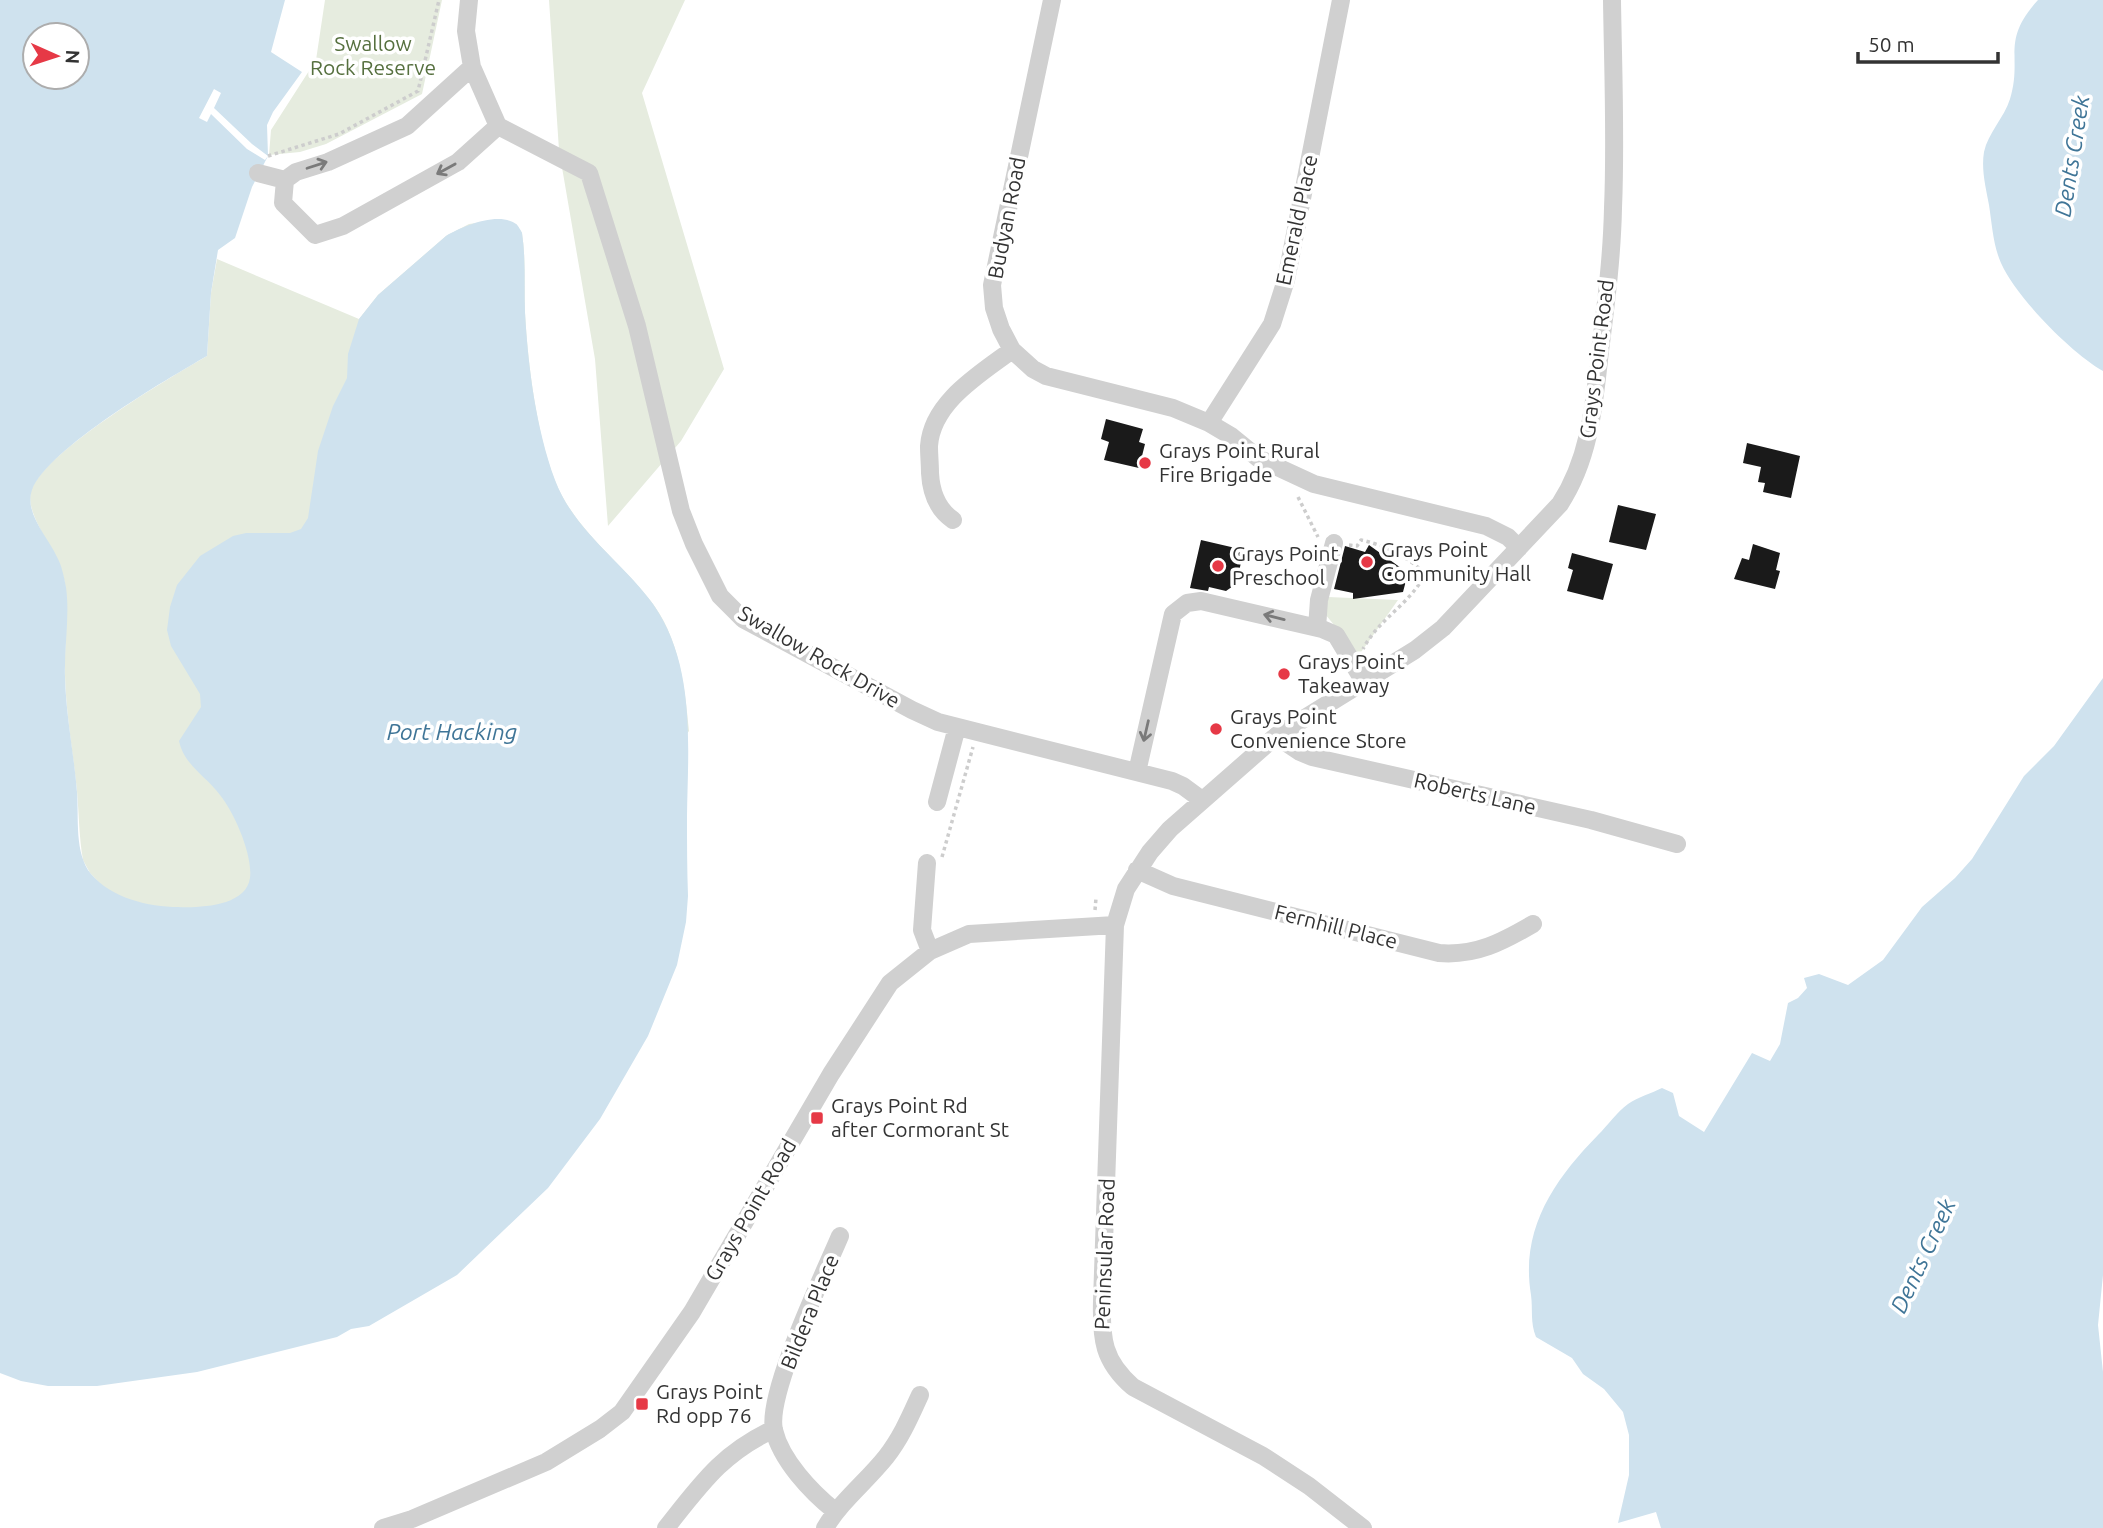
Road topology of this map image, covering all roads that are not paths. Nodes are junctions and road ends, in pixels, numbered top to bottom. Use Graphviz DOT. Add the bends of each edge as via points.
graph roads {
  1 [pos="469,0"];
  2 [pos="1052,0"];
  3 [pos="1341,0"];
  4 [pos="1612,0"];
  5 [pos="472,67"];
  6 [pos="498,125"];
  7 [pos="258,173"];
  8 [pos="285,180"];
  9 [pos="1012,349"];
  10 [pos="1209,423"];
  11 [pos="953,520"];
  12 [pos="1334,543"];
  13 [pos="1519,548"];
  14 [pos="1317,628"];
  15 [pos="1359,674"];
  16 [pos="957,727"];
  17 [pos="1276,736"];
  18 [pos="1137,772"];
  19 [pos="1202,800"];
  20 [pos="937,802"];
  21 [pos="1677,844"];
  22 [pos="927,863"];
  23 [pos="1137,870"];
  24 [pos="1115,925"];
  25 [pos="1532,925"];
  26 [pos="930,951"];
  27 [pos="840,1236"];
  28 [pos="920,1395"];
  29 [pos="774,1429"];
  30 [pos="835,1511"];
  31 [pos="383,1528"];
  32 [pos="666,1528"];
  33 [pos="825,1528"];
  34 [pos="1363,1528"];
  1 -- 5 [label="street" via="466,31"];
  2 -- 9 [label="street, Budyan Road" via="992,285 994,308"];
  3 -- 10 [label="street, Emerald Place" via="1276,313"];
  4 -- 13 [label="street, Grays Point Road" via="1614,207 1591,422 1573,483"];
  5 -- 6 [label="street"];
  8 -- 5 [label="street, one-way" via="408,126"];
  6 -- 8 [label="street, one-way" via="458,162 343,226 315,235 283,203"];
  6 -- 16 [label="street, Swallow Rock Drive" via="589,173 637,326 681,511 720,596 743,619 912,710"];
  7 -- 8 [label="street"];
  9 -- 10 [label="street" via="1033,369 1056,380 1174,408"];
  9 -- 11 [label="street" via="966,384 940,413 929,443 931,489 943,513"];
  10 -- 13 [label="street" via="1258,458 1314,484 1486,526"];
  12 -- 14 [label="street" via="1319,600"];
  13 -- 15 [label="street, Grays Point Road" via="1443,628 1415,650"];
  14 -- 15 [label="street" via="1336,635"];
  14 -- 18 [label="street, one-way" via="1200,601 1187,603 1173,614"];
  15 -- 17 [label="street, Grays Point Road"];
  16 -- 18 [label="street, Swallow Rock Drive"];
  16 -- 20 [label="street"];
  17 -- 19 [label="street, Grays Point Road"];
  17 -- 21 [label="street, Roberts Lane" via="1312,757"];
  18 -- 19 [label="street, Swallow Rock Drive" via="1172,781"];
  19 -- 23 [label="street, Grays Point Road" via="1170,829"];
  22 -- 26 [label="street" via="922,930"];
  23 -- 24 [label="street, Grays Point Road"];
  23 -- 25 [label="street, Fernhill Place" via="1173,886 1439,953 1480,951"];
  24 -- 26 [label="street, Grays Point Road" via="969,934"];
  24 -- 34 [label="street, Peninsular Road" via="1101,1301 1107,1355 1133,1387 1263,1457"];
  26 -- 31 [label="street, Grays Point Road" via="890,983 817,1097 692,1312 622,1412 546,1462"];
  27 -- 29 [label="street, Bildera Place" via="784,1376"];
  28 -- 30 [label="street" via="886,1457"];
  29 -- 30 [label="street" via="783,1452"];
  29 -- 32 [label="street" via="733,1451"];
  30 -- 33 [label="street"];
}
